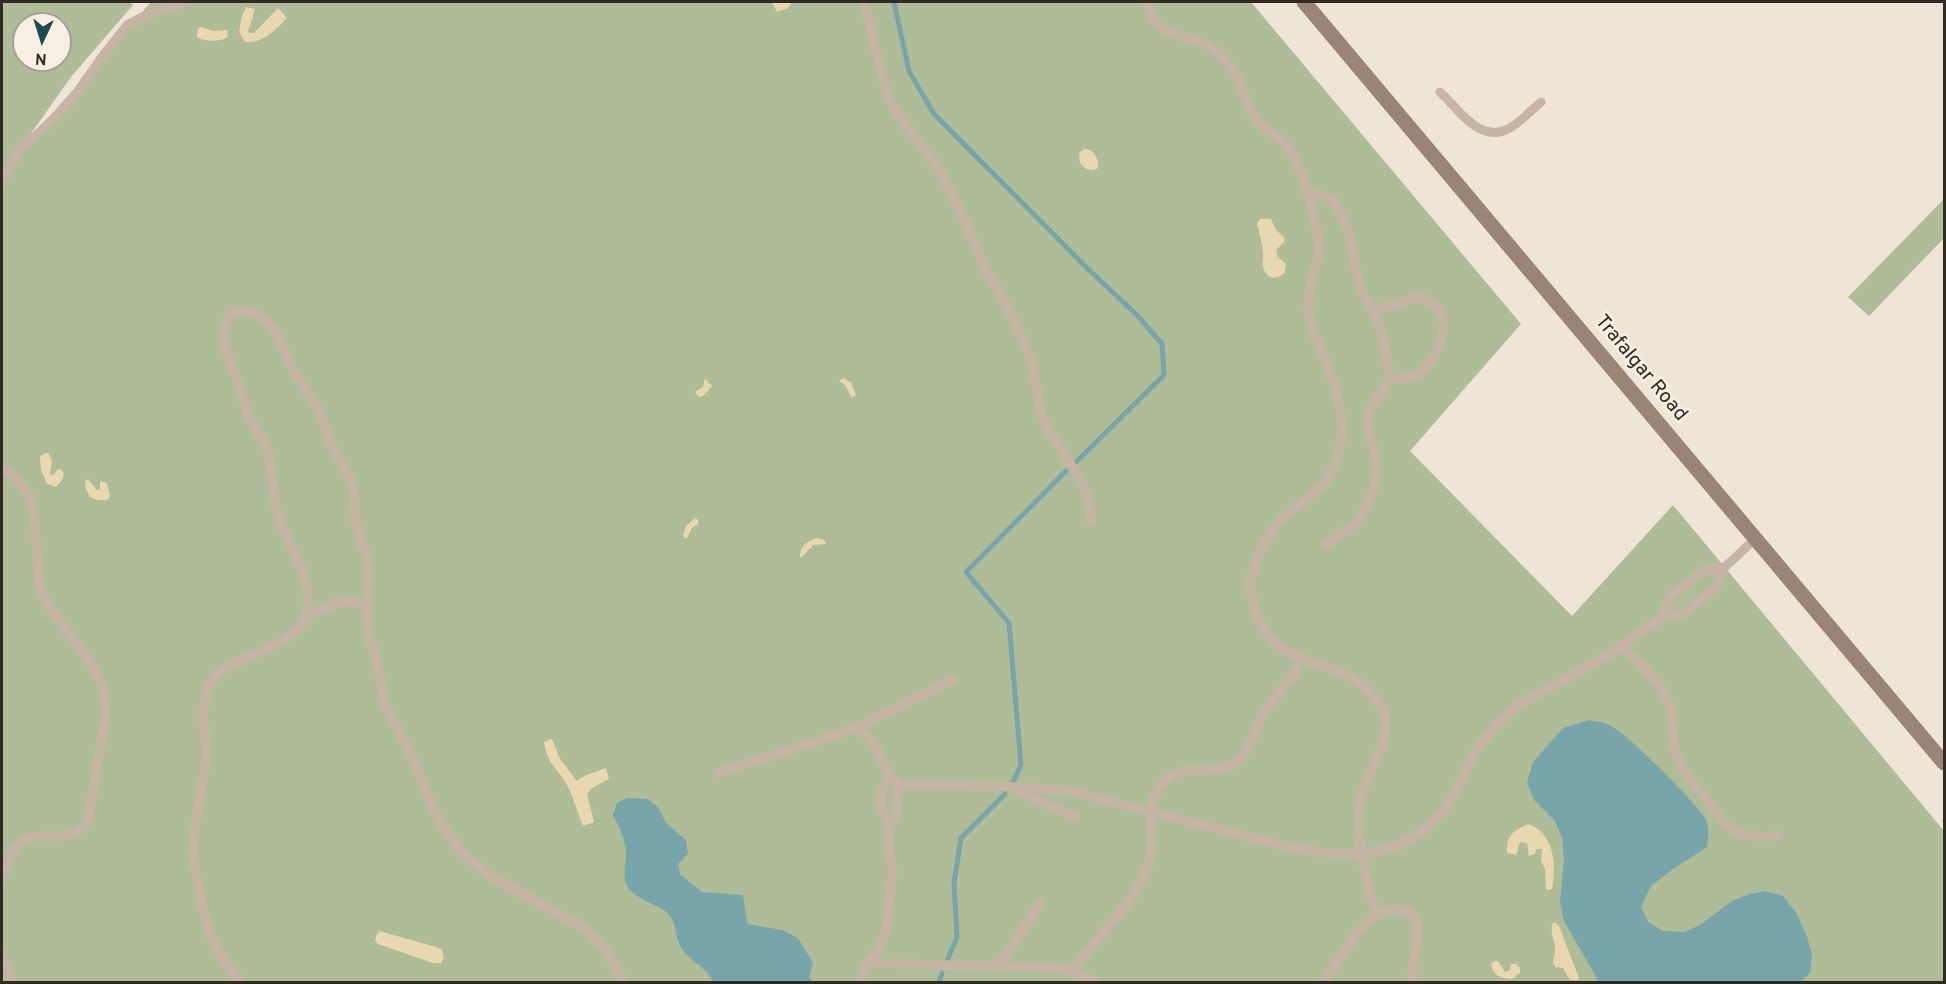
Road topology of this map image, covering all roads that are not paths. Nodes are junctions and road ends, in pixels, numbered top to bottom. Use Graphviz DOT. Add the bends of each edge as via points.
graph roads {
  1 [pos="187,2"];
  2 [pos="864,2"];
  3 [pos="1148,2"];
  4 [pos="1304,2"];
  5 [pos="1440,92"];
  6 [pos="1541,102"];
  7 [pos="2,181"];
  8 [pos="1307,193"];
  9 [pos="1370,307"];
  10 [pos="1389,380"];
  11 [pos="2,468"];
  12 [pos="1091,522"];
  13 [pos="1755,539"];
  14 [pos="1327,544"];
  15 [pos="1725,567"];
  16 [pos="368,607"];
  17 [pos="1662,617"];
  18 [pos="303,620"];
  19 [pos="1621,646"];
  20 [pos="1300,658"];
  21 [pos="954,679"];
  22 [pos="854,729"];
  23 [pos="1944,763"];
  24 [pos="717,773"];
  25 [pos="889,776"];
  26 [pos="899,785"];
  27 [pos="1009,788"];
  28 [pos="1150,812"];
  29 [pos="1075,817"];
  30 [pos="890,826"];
  31 [pos="1779,835"];
  32 [pos="1362,854"];
  33 [pos="2,880"];
  34 [pos="1040,904"];
  35 [pos="1377,915"];
  36 [pos="2,954"];
  37 [pos="866,963"];
  38 [pos="998,966"];
  39 [pos="1071,972"];
  40 [pos="12,982"];
  41 [pos="241,982"];
  42 [pos="624,982"];
  43 [pos="860,982"];
  44 [pos="1097,982"];
  45 [pos="1323,982"];
  46 [pos="1413,982"];
  1 -- 7 [label="lane" via="150,13 128,25 68,105 18,152"];
  2 -- 12 [label="lane" via="887,96 941,172 1011,314 1033,364 1045,425 1086,492"];
  3 -- 8 [label="lane" via="1152,16 1162,28 1206,44 1231,68 1251,113 1289,148"];
  4 -- 13 [label="main road, Trafalgar Road"];
  5 -- 6 [label="lane" via="1483,131 1498,133 1509,129"];
  8 -- 9 [label="lane" via="1331,198 1340,211"];
  8 -- 20 [label="lane" via="1318,237 1308,308 1313,334 1336,390 1340,443 1335,466 1322,486 1284,516 1273,531 1256,559 1250,585 1255,612 1265,632"];
  9 -- 10 [label="lane" via="1379,325"];
  9 -- 10 [label="lane" via="1382,308 1422,298 1432,302 1442,316 1442,337 1427,367 1418,375"];
  10 -- 14 [label="lane" via="1373,402 1368,418 1375,484 1359,519"];
  11 -- 33 [label="lane" via="18,480 30,498 39,585 45,601 100,677 106,711 88,821 69,836 28,837 11,855"];
  13 -- 15 [label="lane"];
  13 -- 23 [label="main road, Trafalgar Road"];
  15 -- 17 [label="lane" via="1714,588 1685,613"];
  15 -- 17 [label="lane" via="1703,570 1671,596"];
  16 -- 18 [label="lane" via="353,601 340,602"];
  16 -- 18 [label="lane" via="369,573 356,526 353,485 318,408 294,372 273,328 249,310 237,311 229,316 224,327 225,347 248,417 270,454 280,522 305,581 307,602"];
  16 -- 42 [label="lane" via="370,641 384,703 449,836 487,874 587,930 606,951"];
  17 -- 19 [label="lane"];
  18 -- 41 [label="lane" via="289,636 223,671 206,694 206,766 194,858 213,940"];
  19 -- 31 [label="lane" via="1665,693 1677,756 1686,774 1727,826 1742,835"];
  19 -- 32 [label="lane" via="1517,706 1499,722 1478,747 1443,812 1420,832 1402,844"];
  20 -- 28 [label="lane" via="1297,671 1264,712 1240,759 1224,768 1173,775 1160,787"];
  20 -- 32 [label="lane" via="1353,677 1367,688 1384,712 1384,737 1360,802"];
  21 -- 22 [label="lane"];
  22 -- 24 [label="lane"];
  22 -- 25 [label="lane" via="865,732 878,749"];
  25 -- 26 [label="lane"];
  25 -- 30 [label="lane" via="881,791 882,813"];
  26 -- 27 [label="lane"];
  26 -- 30 [label="lane" via="897,813"];
  27 -- 28 [label="lane" via="1066,790"];
  27 -- 29 [label="lane"];
  28 -- 32 [label="lane" via="1289,847"];
  28 -- 39 [label="lane" via="1148,868"];
  30 -- 37 [label="lane" via="893,870 886,930 879,949"];
  32 -- 35 [label="lane"];
  34 -- 38 [label="lane"];
  35 -- 45 [label="lane"];
  35 -- 46 [label="lane" via="1404,910 1416,922"];
  36 -- 40 [label="lane"];
  37 -- 38 [label="lane"];
  37 -- 43 [label="lane"];
  38 -- 39 [label="lane" via="1047,967"];
  39 -- 44 [label="lane"];
}
